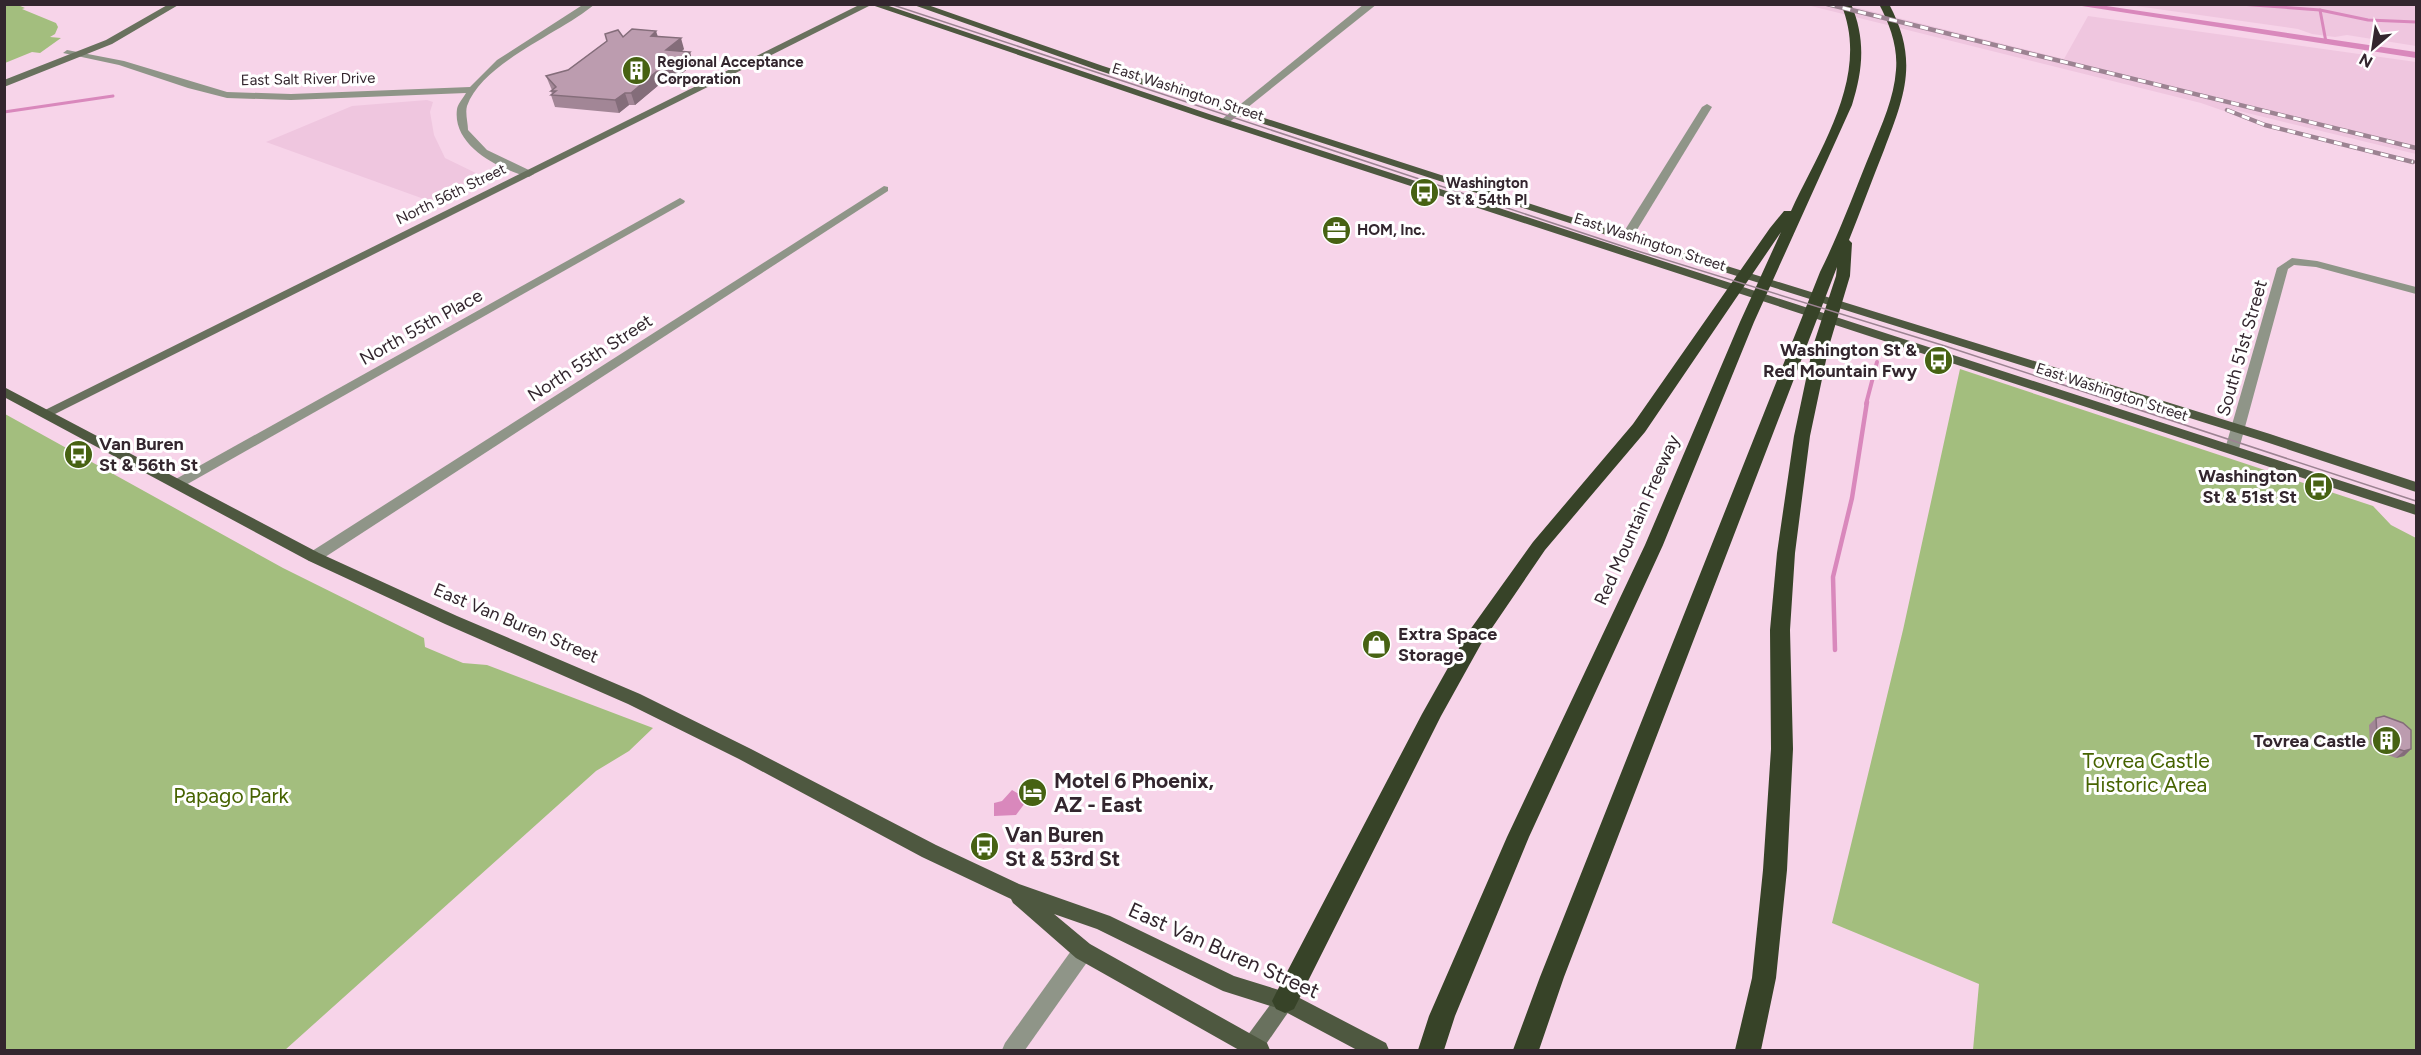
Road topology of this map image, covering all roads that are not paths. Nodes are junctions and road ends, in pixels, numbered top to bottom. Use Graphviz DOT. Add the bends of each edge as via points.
graph roads {
  1 [pos="163,4"];
  2 [pos="176,4"];
  3 [pos="591,4"];
  4 [pos="871,4"];
  5 [pos="915,4"];
  6 [pos="1373,4"];
  7 [pos="1846,4"];
  8 [pos="1884,4"];
  9 [pos="67,53"];
  10 [pos="80,55"];
  11 [pos="4,76"];
  12 [pos="4,84"];
  13 [pos="470,90"];
  14 [pos="1707,107"];
  15 [pos="1238,110"];
  16 [pos="1224,122"];
  17 [pos="528,174"];
  18 [pos="885,189"];
  19 [pos="1804,197"];
  20 [pos="680,201"];
  21 [pos="1845,235"];
  22 [pos="1626,238"];
  23 [pos="2416,291"];
  24 [pos="4,391"];
  25 [pos="46,413"];
  26 [pos="2238,428"];
  27 [pos="2232,449"];
  28 [pos="179,483"];
  29 [pos="2416,487"];
  30 [pos="2416,510"];
  31 [pos="314,557"];
  32 [pos="1013,891"];
  33 [pos="1083,951"];
  34 [pos="1285,1001"];
  35 [pos="1527,1048"];
  36 [pos="1254,1049"];
  37 [pos="1013,1050"];
  38 [pos="1378,1050"];
  39 [pos="1431,1050"];
  40 [pos="1748,1050"];
  1 -- 9 [label="street"];
  2 -- 10 [label="street"];
  3 -- 13 [label="street" via="506,59"];
  4 -- 16 [label="main road, East Washington Street"];
  4 -- 17 [label="street, North 56th Street"];
  5 -- 15 [label="main road, East Washington Street" via="1100,68"];
  6 -- 15 [label="street"];
  7 -- 19 [label="highway, Red Mountain Freeway" via="1858,48 1855,79"];
  8 -- 21 [label="highway" via="1898,35 1902,66 1899,92"];
  9 -- 10 [label="street, East Salt River Drive"];
  9 -- 11 [label="street"];
  10 -- 12 [label="street"];
  10 -- 13 [label="street, East Salt River Drive" via="121,63 227,95 279,98"];
  13 -- 17 [label="street" via="460,111 462,131 480,151"];
  14 -- 22 [label="street"];
  15 -- 16 [label="street"];
  15 -- 22 [label="main road, East Washington Street"];
  16 -- 27 [label="main road, East Washington Street"];
  17 -- 25 [label="street, North 56th Street"];
  18 -- 31 [label="street, North 55th Street"];
  19 -- 34 [label="highway" via="1775,231 1639,428 1539,546 1474,639"];
  19 -- 39 [label="highway, Red Mountain Freeway" via="1672,503 1518,837"];
  20 -- 28 [label="street, North 55th Place"];
  21 -- 35 [label="highway" via="1800,341"];
  21 -- 40 [label="highway" via="1843,276 1821,346 1802,436 1786,553 1780,630 1782,749 1775,870 1764,978"];
  22 -- 26 [label="main road, East Washington Street"];
  23 -- 26 [label="street, South 51st Street" via="2292,261 2283,268"];
  24 -- 25 [label="main road, East Van Buren Street"];
  25 -- 28 [label="main road, East Van Buren Street"];
  26 -- 27 [label="street, South 51st Street"];
  26 -- 29 [label="main road, East Washington Street"];
  27 -- 30 [label="main road, East Washington Street"];
  28 -- 31 [label="main road, East Van Buren Street"];
  31 -- 32 [label="main road, East Van Buren Street" via="634,699"];
  32 -- 33 [label="main road, East Van Buren Street"];
  32 -- 34 [label="main road, East Van Buren Street" via="1103,922 1230,984"];
  33 -- 36 [label="main road, East Van Buren Street"];
  33 -- 37 [label="street"];
  34 -- 36 [label="street"];
  34 -- 38 [label="main road, East Van Buren Street"];
}
